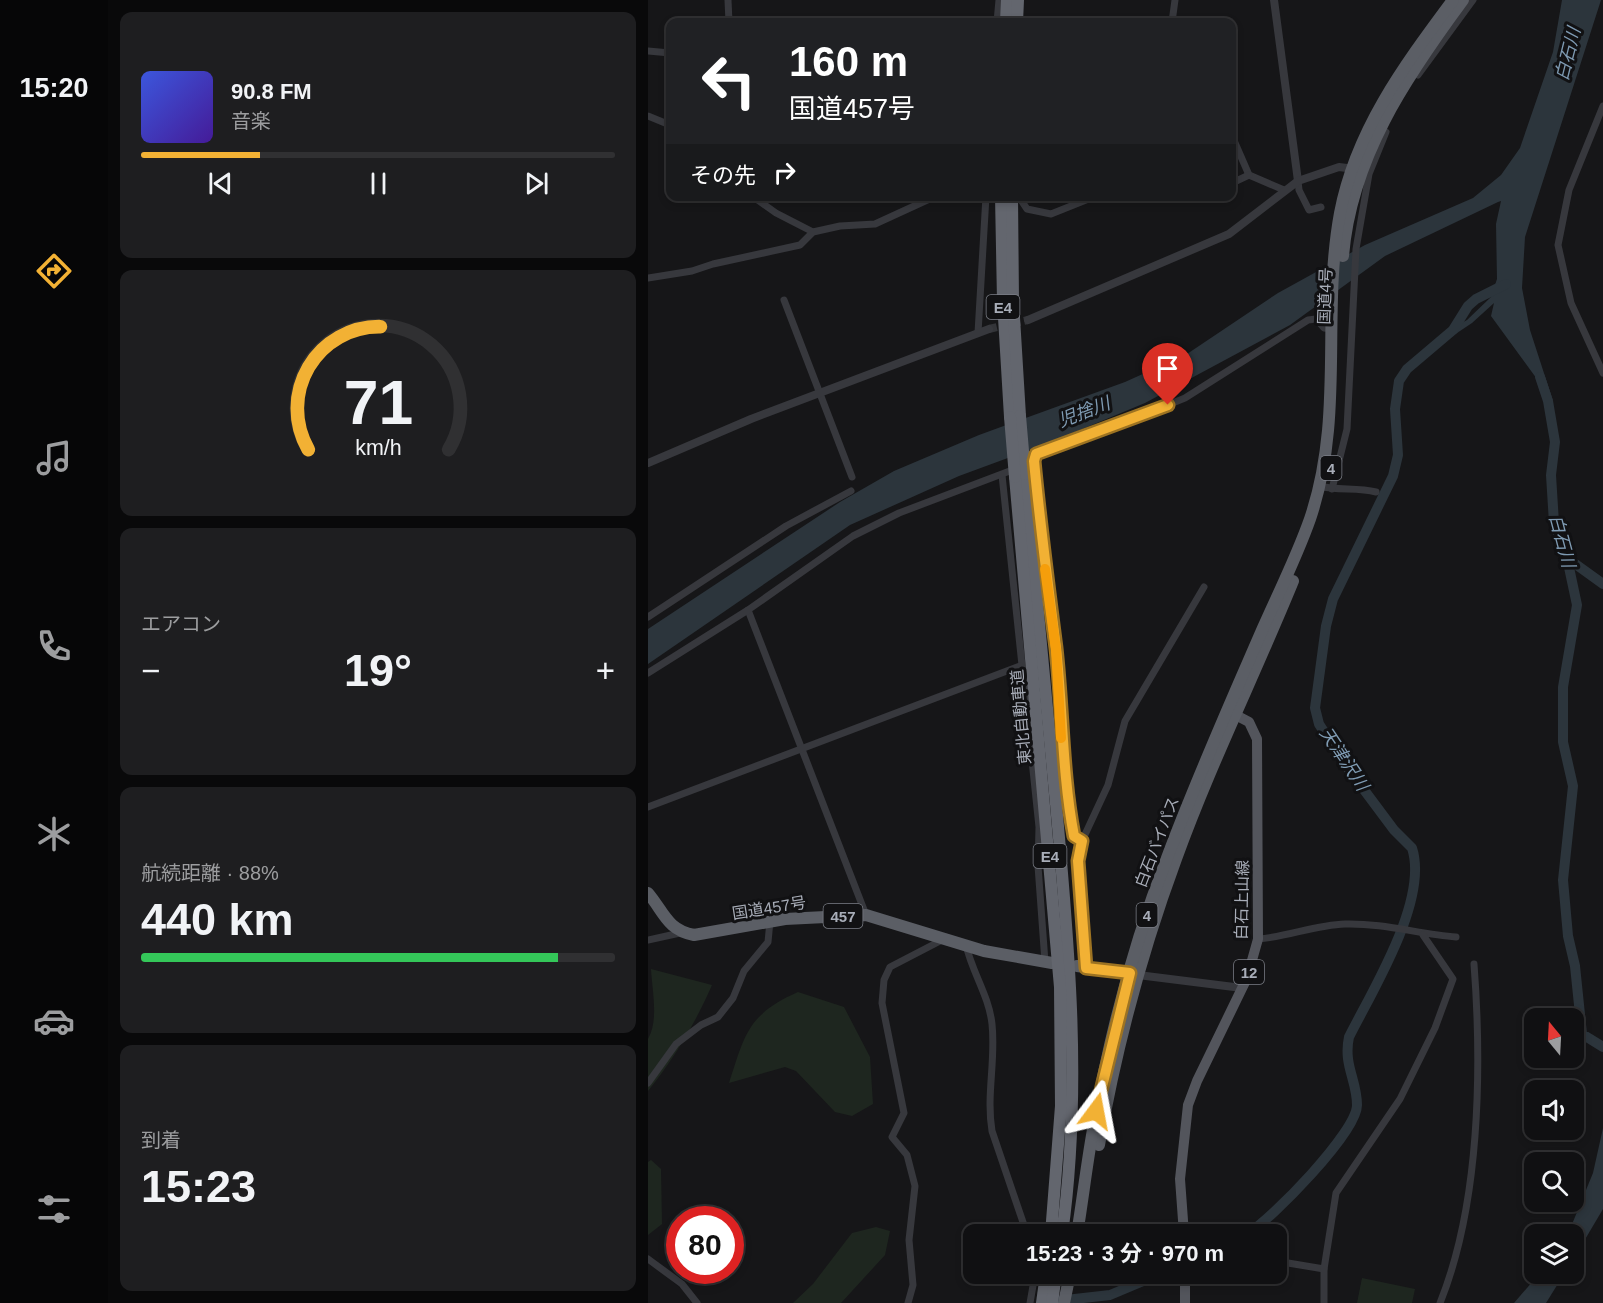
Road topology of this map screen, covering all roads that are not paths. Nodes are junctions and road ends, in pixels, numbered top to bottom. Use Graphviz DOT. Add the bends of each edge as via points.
graph roads {
  1 [pos="728,0"];
  2 [pos="999,0"];
  3 [pos="1007,0"];
  4 [pos="1018,0"];
  5 [pos="1175,0"];
  6 [pos="1274,0"];
  7 [pos="1453,0"];
  8 [pos="1463,0"];
  9 [pos="1473,0"];
  10 [pos="729,18"];
  11 [pos="997,18"];
  12 [pos="1005,18"];
  13 [pos="1017,18"];
  14 [pos="1173,18"];
  15 [pos="648,51"];
  16 [pos="666,53"];
  17 [pos="1603,106"];
  18 [pos="648,116"];
  19 [pos="666,123"];
  20 [pos="1236,145"];
  21 [pos="1356,170"];
  22 [pos="1249,175"];
  23 [pos="1236,181"];
  24 [pos="1298,181"];
  25 [pos="1284,190"];
  26 [pos="759,201"];
  27 [pos="925,201"];
  28 [pos="986,201"];
  29 [pos="1001,201"];
  30 [pos="1016,201"];
  31 [pos="1020,201"];
  32 [pos="1084,201"];
  33 [pos="1321,207"];
  34 [pos="813,232"];
  35 [pos="648,278"];
  36 [pos="784,300"];
  37 [pos="1028,320"];
  38 [pos="1335,320"];
  39 [pos="989,329"];
  40 [pos="978,333"];
  41 [pos="1603,373"];
  42 [pos="819,393"];
  43 [pos="1015,416"];
  44 [pos="1034,461"];
  45 [pos="648,463"];
  46 [pos="1002,475"];
  47 [pos="1020,476"];
  48 [pos="852,477"];
  49 [pos="1326,487"];
  50 [pos="851,491"];
  51 [pos="1376,492"];
  52 [pos="1204,587"];
  53 [pos="748,610"];
  54 [pos="1275,613"];
  55 [pos="648,617"];
  56 [pos="1020,666"];
  57 [pos="648,673"];
  58 [pos="1232,713"];
  59 [pos="803,748"];
  60 [pos="648,807"];
  61 [pos="1082,841"];
  62 [pos="648,893"];
  63 [pos="866,915"];
  64 [pos="770,921"];
  65 [pos="680,933"];
  66 [pos="1423,935"];
  67 [pos="1456,937"];
  68 [pos="945,938"];
  69 [pos="1258,939"];
  70 [pos="648,940"];
  71 [pos="966,945"];
  72 [pos="1049,962"];
  73 [pos="1474,964"];
  74 [pos="1081,967"];
  75 [pos="1134,974"];
  76 [pos="1242,988"];
  77 [pos="648,1083"];
  78 [pos="1024,1224"];
  79 [pos="1052,1224"];
  80 [pos="1063,1224"];
  81 [pos="1079,1224"];
  82 [pos="1086,1224"];
  83 [pos="1183,1224"];
  84 [pos="648,1259"];
  85 [pos="1287,1264"];
  86 [pos="1324,1269"];
  87 [pos="1038,1284"];
  88 [pos="1044,1284"];
  89 [pos="1050,1284"];
  90 [pos="1071,1284"];
  91 [pos="1073,1284"];
  92 [pos="1185,1284"];
  93 [pos="1071,1290"];
  94 [pos="1042,1299"];
  95 [pos="697,1303"];
  96 [pos="908,1303"];
  97 [pos="1064,1303"];
  98 [pos="1072,1303"];
  99 [pos="1185,1303"];
  100 [pos="1324,1303"];
  101 [pos="1440,1303"];
  1 -- 10 [label="street"];
  2 -- 11 [label="street"];
  3 -- 12 [label="highway"];
  4 -- 13 [label="highway"];
  5 -- 14 [label="street"];
  6 -- 24 [label="street"];
  7 -- 21 [label="highway, 国道4号 / 4" via="1377,108"];
  8 -- 21 [label="highway, 国道4号 / 4" via="1401,89"];
  9 -- 49 [label="street" via="1428,59 1389,125 1368,174 1352,292 1347,429"];
  15 -- 16 [label="street"];
  17 -- 41 [label="street" via="1569,190 1558,244 1571,303"];
  18 -- 19 [label="street"];
  20 -- 22 [label="street"];
  21 -- 24 [label="street" via="1339,167"];
  21 -- 38 [label="highway, 国道4号 / 4" via="1339,253"];
  22 -- 23 [label="street"];
  22 -- 25 [label="street"];
  24 -- 25 [label="street"];
  24 -- 33 [label="street" via="1309,210"];
  25 -- 37 [label="street" via="1229,234"];
  26 -- 34 [label="street"];
  27 -- 34 [label="street" via="875,224"];
  28 -- 40 [label="street"];
  29 -- 43 [label="highway, 東北自動車道 / E4" via="1003,301"];
  30 -- 43 [label="highway, 東北自動車道 / E4"];
  31 -- 32 [label="street" via="1027,209 1051,214"];
  34 -- 35 [label="street" via="800,245"];
  36 -- 42 [label="street"];
  38 -- 44 [label="street" via="1324,328 1316,319 1308,320 1195,392 1036,454"];
  38 -- 49 [label="highway, 国道4号 / 4"];
  38 -- 49 [label="highway, 国道4号 / 4" via="1337,426"];
  39 -- 40 [label="street"];
  40 -- 42 [label="street"];
  42 -- 45 [label="street"];
  42 -- 48 [label="street"];
  43 -- 47 [label="highway, 東北自動車道 / E4, bridge"];
  44 -- 46 [label="street"];
  44 -- 61 [label="street" via="1056,650 1066,794 1074,836"];
  46 -- 53 [label="street" via="988,477 879,522"];
  46 -- 56 [label="street"];
  47 -- 79 [label="highway, 東北自動車道 / E4" via="1060,987 1060,1118"];
  47 -- 80 [label="highway, 東北自動車道 / E4" via="1066,914 1072,1012 1069,1165"];
  49 -- 51 [label="street"];
  49 -- 54 [label="highway, 国道4号 / 4" via="1309,542"];
  50 -- 55 [label="street" via="786,526"];
  52 -- 61 [label="street" via="1125,721 1108,784"];
  53 -- 57 [label="street"];
  53 -- 59 [label="street"];
  54 -- 58 [label="highway, 白石バイパス / 4"];
  56 -- 59 [label="street"];
  56 -- 72 [label="street" via="1027,703"];
  58 -- 69 [label="main road, 白石上山線 / 12" via="1254,727 1257,739"];
  58 -- 75 [label="highway, 白石バイパス / 4"];
  59 -- 60 [label="street"];
  59 -- 63 [label="street"];
  61 -- 74 [label="street" via="1078,861"];
  62 -- 65 [label="highway"];
  63 -- 64 [label="highway, 国道457号 / 457"];
  63 -- 68 [label="highway, 国道457号 / 457"];
  64 -- 65 [label="highway, 国道457号 / 457" via="720,933"];
  64 -- 77 [label="street" via="768,942 744,971 733,998 718,1017 701,1024 676,1044"];
  65 -- 70 [label="street"];
  66 -- 67 [label="street"];
  66 -- 69 [label="street" via="1377,924 1343,924"];
  66 -- 86 [label="street" via="1453,979 1435,1028 1400,1099 1336,1193"];
  68 -- 71 [label="highway, 国道457号 / 457"];
  68 -- 96 [label="street" via="890,967 882,991 904,1113 892,1137 907,1155 915,1186 909,1240 913,1285"];
  69 -- 76 [label="main road, 白石上山線 / 12"];
  71 -- 72 [label="highway, 国道457号 / 457"];
  71 -- 78 [label="street" via="992,1023 992,1131"];
  73 -- 101 [label="street" via="1476,1118 1463,1221"];
  74 -- 75 [label="highway"];
  75 -- 76 [label="street"];
  75 -- 81 [label="highway, 白石バイパス / 4" via="1094,1123"];
  75 -- 82 [label="highway, 白石バイパス / 4"];
  76 -- 83 [label="main road, 白石上山線 / 12" via="1188,1105 1180,1179"];
  84 -- 95 [label="street" via="682,1284"];
  85 -- 86 [label="street"];
  86 -- 100 [label="street"];
  87 -- 94 [label="street"];
  88 -- 94 [label="highway"];
  89 -- 94 [label="highway"];
  90 -- 93 [label="highway"];
  91 -- 93 [label="highway"];
  92 -- 99 [label="main road"];
  93 -- 97 [label="highway"];
  93 -- 98 [label="highway"];
}
